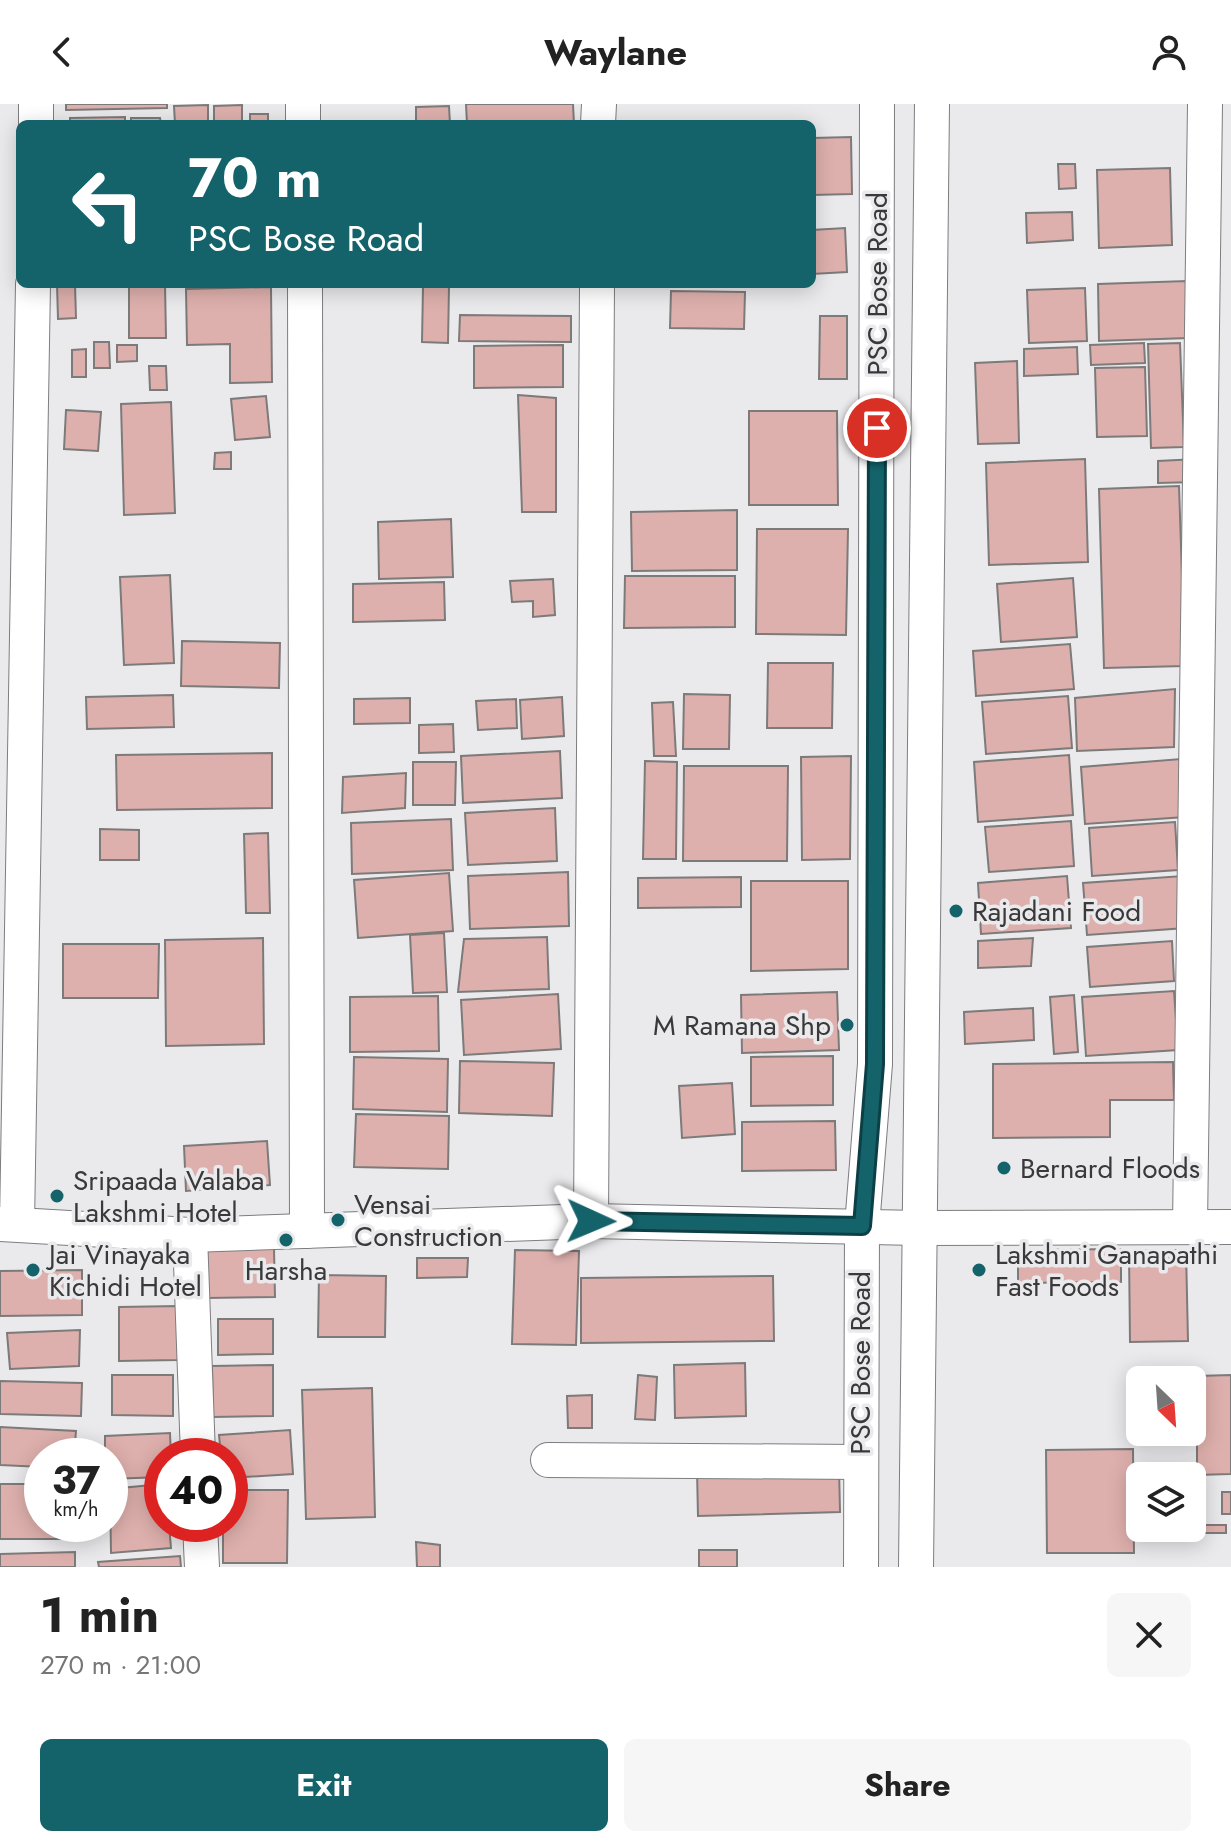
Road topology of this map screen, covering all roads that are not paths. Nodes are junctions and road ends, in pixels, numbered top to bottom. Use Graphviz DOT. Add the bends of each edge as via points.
graph roads {
  1 [pos="877,104"];
  2 [pos="932,104"];
  3 [pos="1205,104"];
  4 [pos="33,288"];
  5 [pos="305,288"];
  6 [pos="597,288"];
  7 [pos="591,1221"];
  8 [pos="8,1224"];
  9 [pos="862,1226"];
  10 [pos="1190,1227"];
  11 [pos="1231,1227"];
  12 [pos="919,1228"];
  13 [pos="307,1231"];
  14 [pos="190,1235"];
  15 [pos="197,1438"];
  16 [pos="548,1460"];
  17 [pos="860,1462"];
  18 [pos="201,1542"];
  19 [pos="202,1567"];
  20 [pos="861,1567"];
  21 [pos="916,1567"];
  1 -- 9 [label="street, PSC Bose Road" via="875,1064"];
  2 -- 12 [label="street, PSC Bose Road"];
  3 -- 10 [label="street"];
  4 -- 8 [label="street"];
  5 -- 13 [label="street"];
  6 -- 7 [label="street"];
  7 -- 9 [label="street"];
  7 -- 13 [label="street"];
  8 -- 14 [label="street"];
  9 -- 12 [label="street"];
  9 -- 17 [label="street, PSC Bose Road"];
  10 -- 11 [label="street"];
  10 -- 12 [label="street"];
  12 -- 21 [label="street, PSC Bose Road"];
  13 -- 14 [label="street"];
  14 -- 15 [label="street"];
  16 -- 17 [label="street"];
  17 -- 20 [label="street, PSC Bose Road"];
  18 -- 19 [label="street"];
}
